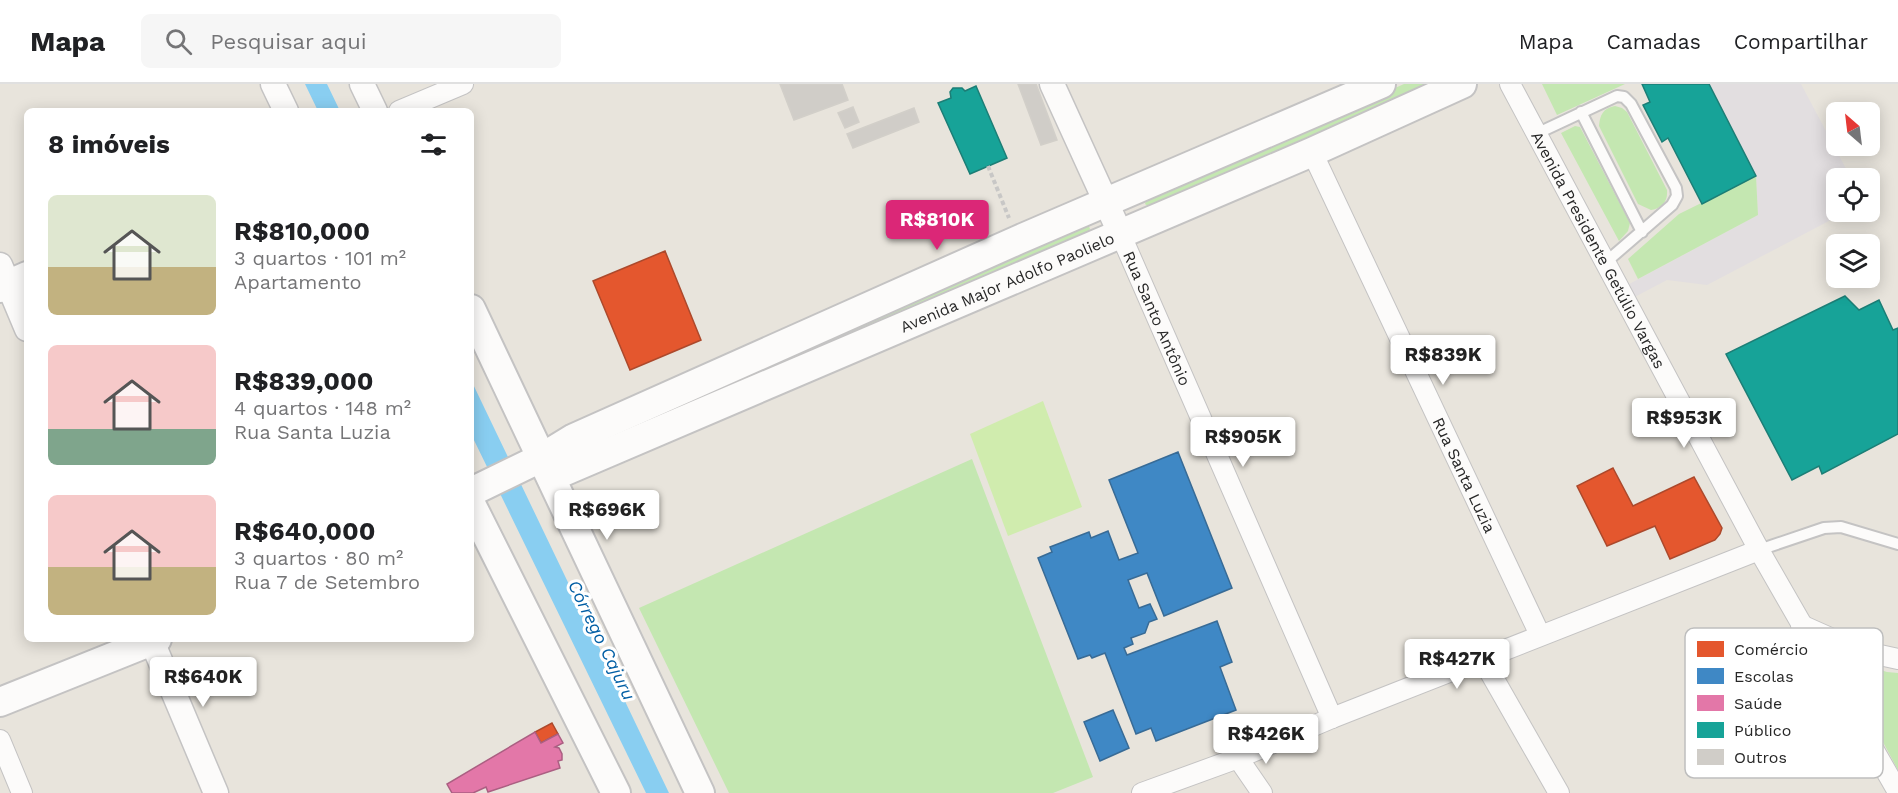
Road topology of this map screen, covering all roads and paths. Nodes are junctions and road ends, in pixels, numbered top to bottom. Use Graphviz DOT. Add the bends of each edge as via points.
graph roads {
  1 [pos="273,84"];
  2 [pos="362,84"];
  3 [pos="462,84"];
  4 [pos="1052,84"];
  5 [pos="1381,84"];
  6 [pos="1462,84"];
  7 [pos="1510,84"];
  8 [pos="285,108"];
  9 [pos="374,108"];
  10 [pos="406,108"];
  11 [pos="1581,112"];
  12 [pos="1538,133"];
  13 [pos="1312,152"];
  14 [pos="988,166"];
  15 [pos="1106,202"];
  16 [pos="1642,232"];
  17 [pos="1120,233"];
  18 [pos="1018,240"];
  19 [pos="1606,262"];
  20 [pos="9,278"];
  21 [pos="474,315"];
  22 [pos="24,320"];
  23 [pos="547,467"];
  24 [pos="475,494"];
  25 [pos="1898,544"];
  26 [pos="1759,550"];
  27 [pos="1801,625"];
  28 [pos="1803,628"];
  29 [pos="1808,628"];
  30 [pos="1540,635"];
  31 [pos="149,642"];
  32 [pos="155,642"];
  33 [pos="1883,656"];
  34 [pos="1898,659"];
  35 [pos="1483,660"];
  36 [pos="0,702"];
  37 [pos="1332,718"];
  38 [pos="0,740"];
  39 [pos="1238,758"];
  40 [pos="1883,766"];
  41 [pos="1898,792"];
  42 [pos="22,793"];
  43 [pos="216,793"];
  44 [pos="616,793"];
  45 [pos="700,793"];
  46 [pos="1142,793"];
  47 [pos="1262,793"];
  48 [pos="1559,793"];
  1 -- 8 [label="street"];
  2 -- 9 [label="street"];
  3 -- 10 [label="street"];
  4 -- 15 [label="street, Rua Santo Antônio"];
  5 -- 15 [label="main road, Avenida Major Adolfo Paolielo"];
  6 -- 13 [label="main road, Avenida Major Adolfo Paolielo"];
  7 -- 12 [label="street, Avenida Presidente Getúlio Vargas"];
  11 -- 12 [label="lane"];
  11 -- 16 [label="lane"];
  11 -- 16 [label="lane" via="1617,96 1624,97 1632,104 1676,188 1672,205"];
  12 -- 19 [label="street, Avenida Presidente Getúlio Vargas"];
  13 -- 17 [label="main road, Avenida Major Adolfo Paolielo"];
  13 -- 30 [label="street, Rua Santa Luzia"];
  14 -- 18 [label="path"];
  15 -- 17 [label="street, Rua Santo Antônio"];
  15 -- 18 [label="main road, Avenida Major Adolfo Paolielo"];
  16 -- 19 [label="lane"];
  17 -- 23 [label="main road, Avenida Major Adolfo Paolielo" via="667,429"];
  17 -- 37 [label="street, Rua Santo Antônio"];
  18 -- 23 [label="main road, Avenida Major Adolfo Paolielo" via="574,438"];
  19 -- 26 [label="street, Avenida Presidente Getúlio Vargas"];
  20 -- 22 [label="street"];
  21 -- 23 [label="main road"];
  23 -- 24 [label="main road, Avenida Major Adolfo Paolielo" via="516,470"];
  23 -- 45 [label="main road"];
  24 -- 44 [label="main road"];
  25 -- 26 [label="lane" via="1841,527 1824,528"];
  26 -- 27 [label="street, Avenida Presidente Getúlio Vargas"];
  26 -- 30 [label="street"];
  27 -- 28 [label="street, Avenida Presidente Getúlio Vargas"];
  27 -- 29 [label="street"];
  30 -- 35 [label="street"];
  31 -- 36 [label="main road"];
  32 -- 43 [label="street"];
  33 -- 34 [label="street"];
  35 -- 37 [label="street"];
  35 -- 48 [label="street"];
  37 -- 39 [label="street"];
  38 -- 42 [label="street"];
  39 -- 46 [label="street"];
  39 -- 47 [label="street"];
  40 -- 41 [label="street, Avenida Presidente Getúlio Vargas"];
}
